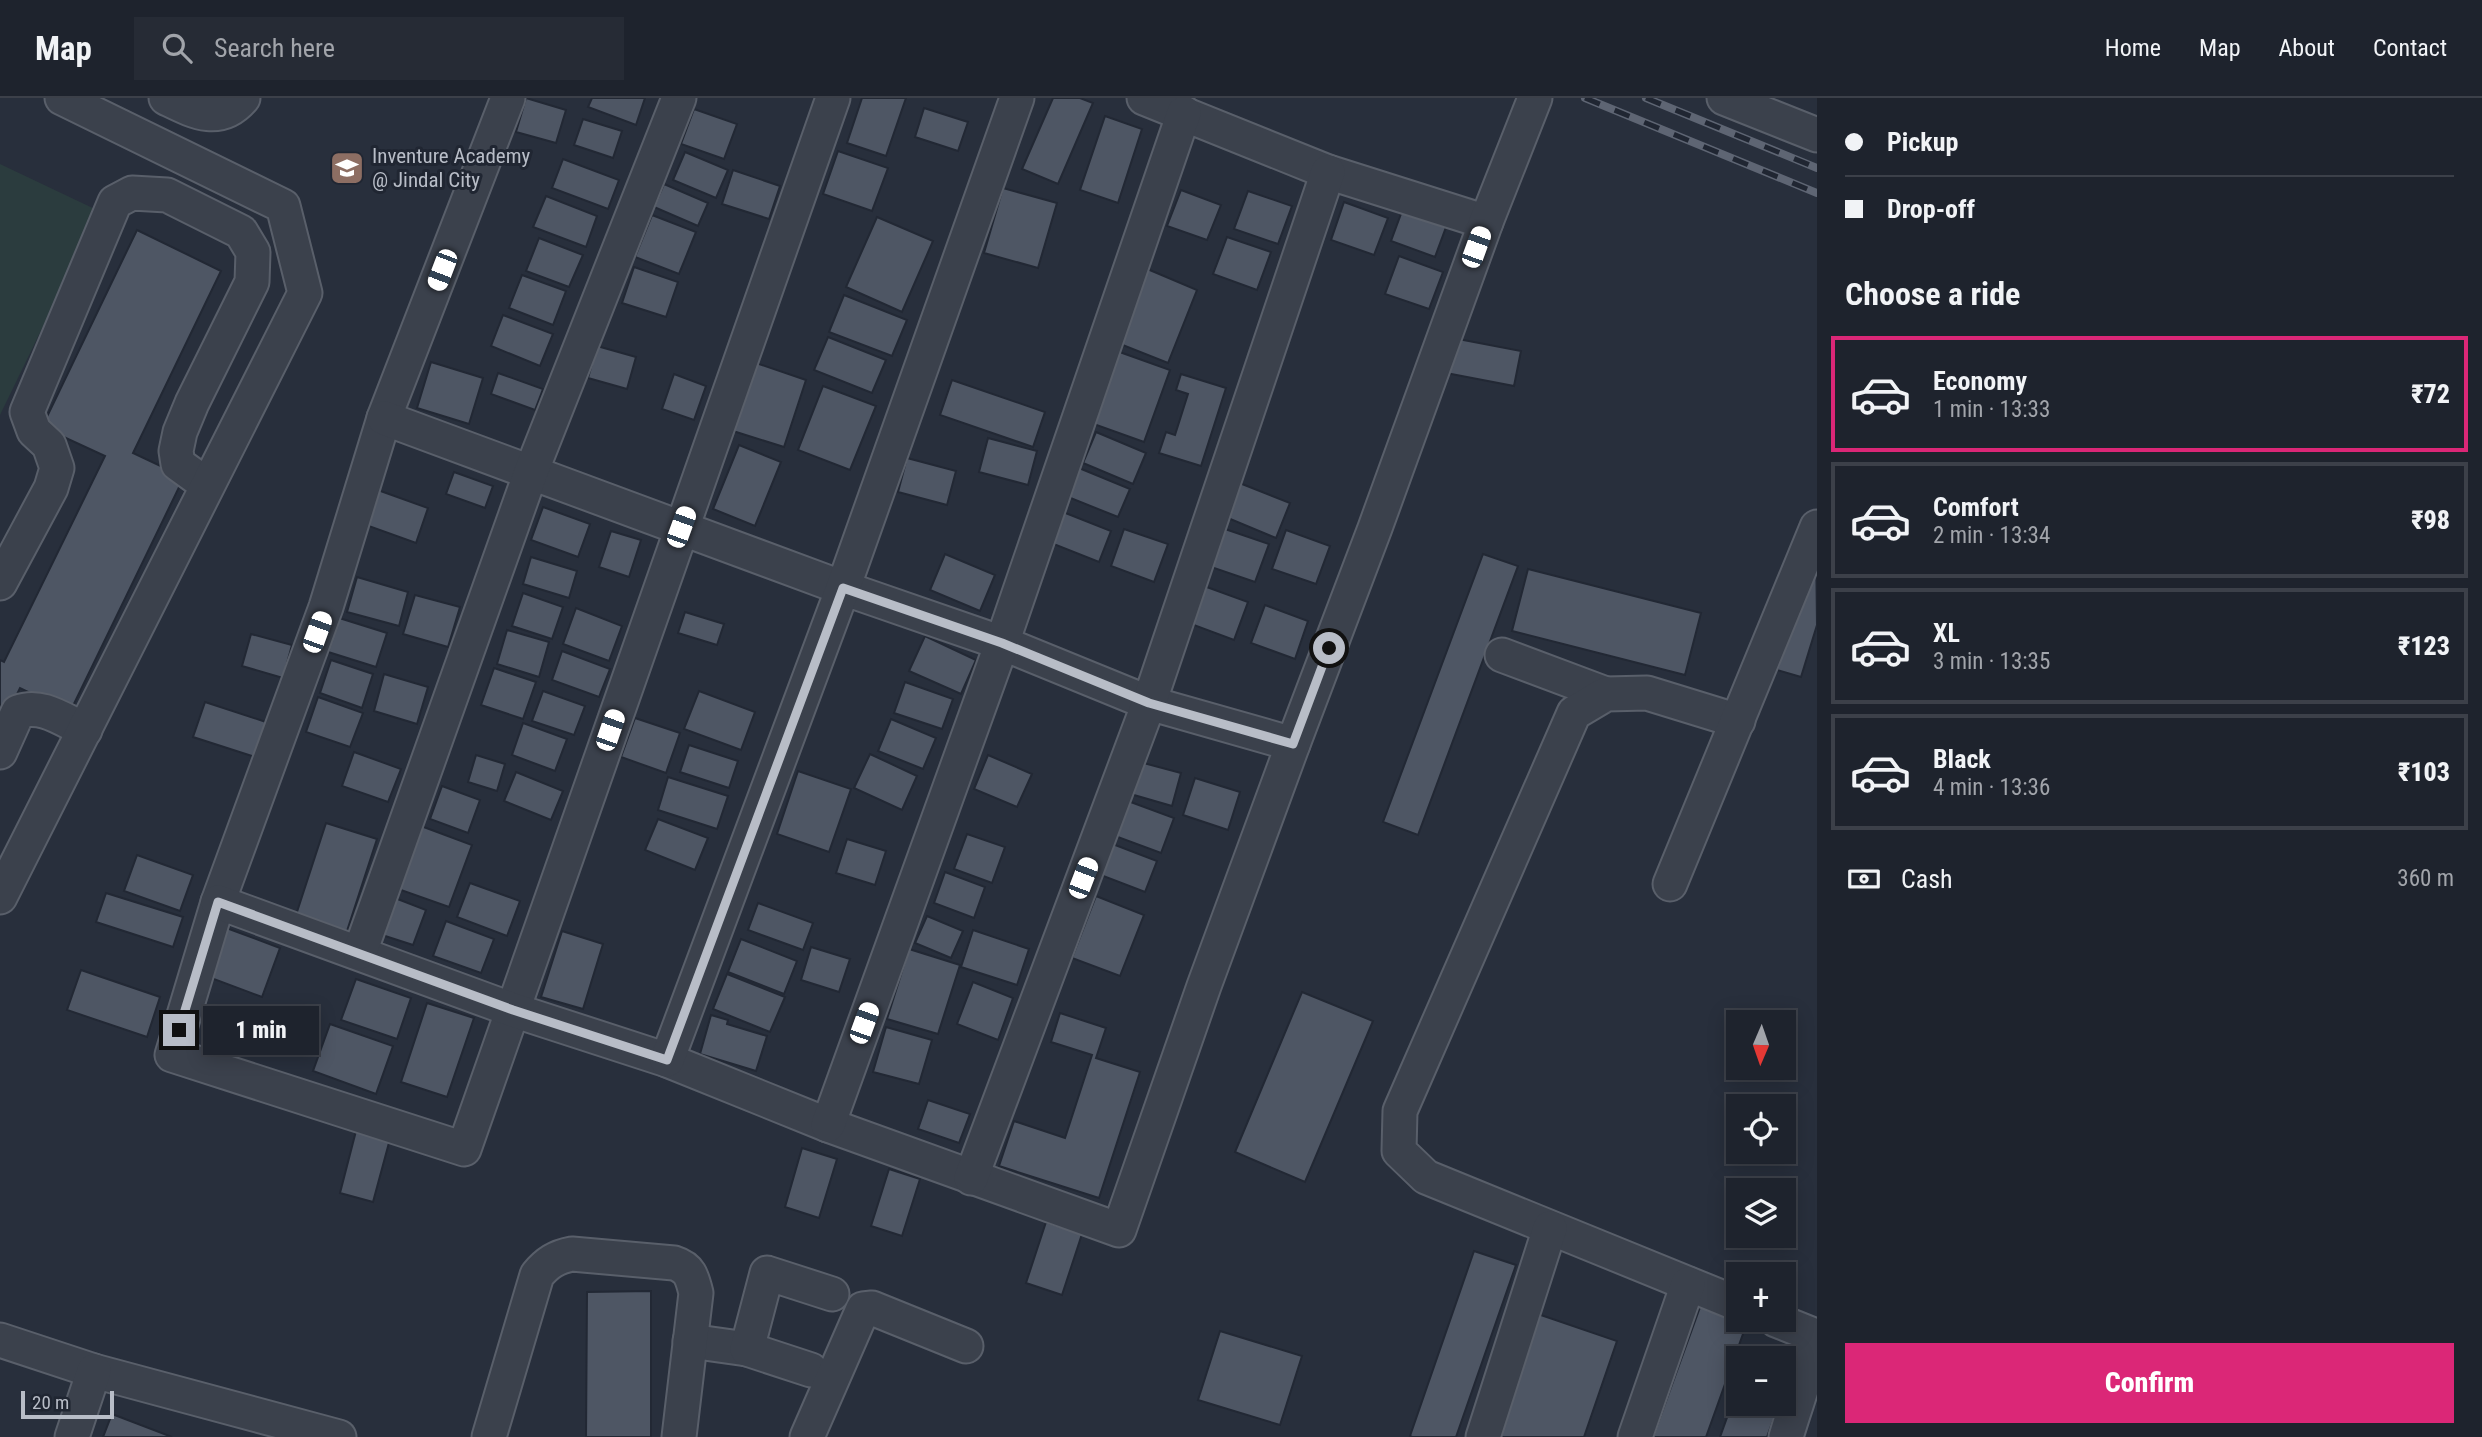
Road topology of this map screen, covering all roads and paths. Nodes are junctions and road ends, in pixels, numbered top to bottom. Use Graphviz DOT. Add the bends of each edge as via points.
graph roads {
  1 [pos="62,98"];
  2 [pos="166,98"];
  3 [pos="243,98"];
  4 [pos="508,98"];
  5 [pos="679,98"];
  6 [pos="833,98"];
  7 [pos="1017,98"];
  8 [pos="1144,98"];
  9 [pos="1535,98"];
  10 [pos="1724,98"];
  11 [pos="1184,113"];
  12 [pos="1817,135"];
  13 [pos="1328,172"];
  14 [pos="1486,222"];
  15 [pos="384,418"];
  16 [pos="531,472"];
  17 [pos="206,485"];
  18 [pos="681,527"];
  19 [pos="1817,527"];
  20 [pos="0,583"];
  21 [pos="843,588"];
  22 [pos="1002,643"];
  23 [pos="1502,654"];
  24 [pos="1606,694"];
  25 [pos="1149,703"];
  26 [pos="1738,721"];
  27 [pos="85,730"];
  28 [pos="1293,744"];
  29 [pos="0,752"];
  30 [pos="1670,884"];
  31 [pos="0,897"];
  32 [pos="218,902"];
  33 [pos="360,952"];
  34 [pos="513,1010"];
  35 [pos="667,1060"];
  36 [pos="828,1125"];
  37 [pos="971,1178"];
  38 [pos="1550,1228"];
  39 [pos="1688,1284"];
  40 [pos="832,1294"];
  41 [pos="1726,1299"];
  42 [pos="1796,1328"];
  43 [pos="0,1340"];
  44 [pos="690,1340"];
  45 [pos="966,1346"];
  46 [pos="747,1349"];
  47 [pos="1814,1365"];
  48 [pos="811,1370"];
  49 [pos="94,1371"];
  50 [pos="72,1437"];
  51 [pos="339,1437"];
  52 [pos="489,1437"];
  53 [pos="678,1437"];
  54 [pos="807,1437"];
  55 [pos="1483,1437"];
  56 [pos="1635,1437"];
  57 [pos="1786,1437"];
  1 -- 17 [label="street" via="283,206 305,293"];
  2 -- 3 [label="street" via="201,115 234,109"];
  4 -- 15 [label="street"];
  5 -- 16 [label="street"];
  6 -- 18 [label="street"];
  7 -- 21 [label="street"];
  8 -- 11 [label="street"];
  9 -- 14 [label="street"];
  10 -- 12 [label="street"];
  11 -- 13 [label="street"];
  11 -- 22 [label="street"];
  13 -- 14 [label="street"];
  13 -- 25 [label="street"];
  14 -- 28 [label="street"];
  15 -- 16 [label="street"];
  15 -- 32 [label="street" via="326,607"];
  16 -- 18 [label="street"];
  16 -- 33 [label="street"];
  17 -- 20 [label="street" via="178,464 176,451 192,403 252,282 253,252 241,232 167,195 132,193 115,202 27,412 34,431 49,445 57,468 51,488"];
  17 -- 27 [label="street"];
  18 -- 21 [label="street"];
  18 -- 34 [label="street"];
  19 -- 26 [label="street"];
  21 -- 22 [label="street"];
  21 -- 35 [label="street"];
  22 -- 25 [label="street"];
  22 -- 36 [label="street"];
  23 -- 24 [label="street"];
  24 -- 26 [label="street" via="1647,693"];
  24 -- 38 [label="street" via="1574,713 1401,1111 1399,1151 1426,1177"];
  25 -- 28 [label="street"];
  25 -- 37 [label="street"];
  26 -- 30 [label="street"];
  27 -- 29 [label="street" via="29,708 18,712"];
  27 -- 31 [label="street"];
  28 -- 37 [label="street" via="1119,1230"];
  32 -- 33 [label="street"];
  32 -- 34 [label="street" via="172,1055 464,1149"];
  33 -- 34 [label="street"];
  34 -- 35 [label="street"];
  35 -- 36 [label="street"];
  36 -- 37 [label="street"];
  38 -- 39 [label="street"];
  38 -- 55 [label="street"];
  39 -- 41 [label="street"];
  39 -- 56 [label="street"];
  40 -- 46 [label="street" via="767,1273"];
  42 -- 47 [label="street" via="1816,1336"];
  43 -- 49 [label="street"];
  44 -- 46 [label="street"];
  44 -- 52 [label="street" via="696,1293 685,1266 559,1256 537,1275"];
  44 -- 53 [label="street"];
  45 -- 54 [label="street" via="872,1308 863,1309"];
  46 -- 48 [label="street"];
  47 -- 57 [label="street" via="1799,1391"];
  49 -- 50 [label="street"];
  49 -- 51 [label="street"];
}
